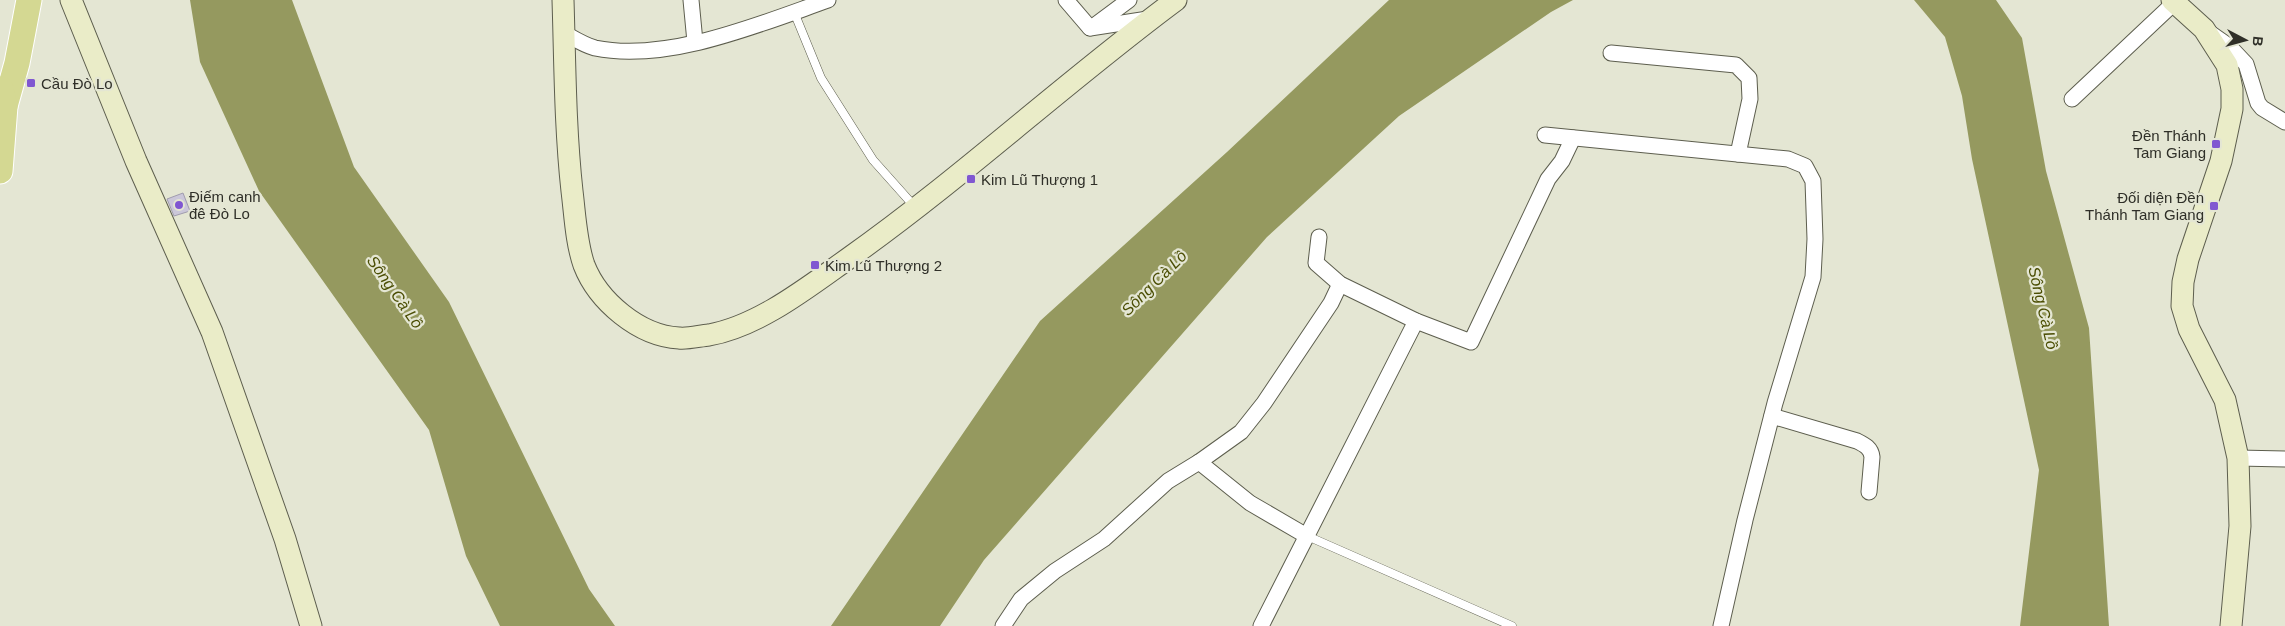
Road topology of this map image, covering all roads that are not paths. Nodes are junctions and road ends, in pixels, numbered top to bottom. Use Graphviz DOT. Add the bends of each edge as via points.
graph roads {
  1 [pos="29,0"];
  2 [pos="71,0"];
  3 [pos="562,0"];
  4 [pos="691,0"];
  5 [pos="828,0"];
  6 [pos="1066,0"];
  7 [pos="1129,0"];
  8 [pos="1176,0"];
  9 [pos="2174,1"];
  10 [pos="794,12"];
  11 [pos="1151,19"];
  12 [pos="1090,28"];
  13 [pos="2204,29"];
  14 [pos="564,33"];
  15 [pos="695,42"];
  16 [pos="1611,53"];
  17 [pos="2,95"];
  18 [pos="2072,99"];
  19 [pos="2285,122"];
  20 [pos="1545,135"];
  21 [pos="1573,138"];
  22 [pos="1738,154"];
  23 [pos="0,171"];
  24 [pos="917,209"];
  25 [pos="1319,237"];
  26 [pos="1340,284"];
  27 [pos="1416,321"];
  28 [pos="1772,416"];
  29 [pos="2238,458"];
  30 [pos="2285,460"];
  31 [pos="1199,462"];
  32 [pos="1869,492"];
  33 [pos="1305,536"];
  34 [pos="311,626"];
  35 [pos="1002,626"];
  36 [pos="1261,626"];
  37 [pos="1512,626"];
  38 [pos="1720,626"];
  39 [pos="2231,626"];
  1 -- 17 [label="main road" via="17,63"];
  2 -- 34 [label="street" via="136,161 212,332 285,539"];
  3 -- 14 [label="street"];
  4 -- 15 [label="street"];
  5 -- 10 [label="street"];
  6 -- 12 [label="street"];
  7 -- 12 [label="street"];
  8 -- 11 [label="street"];
  9 -- 13 [label="street"];
  9 -- 18 [label="street"];
  10 -- 15 [label="street"];
  10 -- 24 [label="lane" via="826,86 873,160"];
  11 -- 12 [label="street"];
  11 -- 24 [label="street"];
  13 -- 19 [label="street" via="2230,47 2246,64 2258,103"];
  13 -- 29 [label="street" via="2226,65 2232,88 2232,109 2221,161 2188,259 2182,306 2188,329 2225,400"];
  14 -- 15 [label="street" via="594,48 634,52"];
  14 -- 24 [label="street" via="567,138 577,235 584,265 602,295 648,332 679,338 711,334 742,324 789,300"];
  16 -- 22 [label="street" via="1736,65 1749,78 1750,99"];
  17 -- 23 [label="main road"];
  20 -- 21 [label="street"];
  21 -- 22 [label="street"];
  21 -- 27 [label="street" via="1562,161 1548,179 1471,342"];
  22 -- 28 [label="street" via="1788,159 1805,166 1813,181 1813,277"];
  25 -- 26 [label="street" via="1316,263"];
  26 -- 27 [label="street"];
  26 -- 31 [label="street" via="1331,303 1264,403 1240,432"];
  27 -- 33 [label="street"];
  28 -- 32 [label="street" via="1857,441 1868,448 1872,457"];
  28 -- 38 [label="street"];
  29 -- 30 [label="street"];
  29 -- 39 [label="street" via="2240,526"];
  31 -- 33 [label="street" via="1250,504"];
  31 -- 35 [label="street" via="1168,481 1104,539 1055,571 1021,599"];
  33 -- 36 [label="street"];
  33 -- 37 [label="lane"];
}
